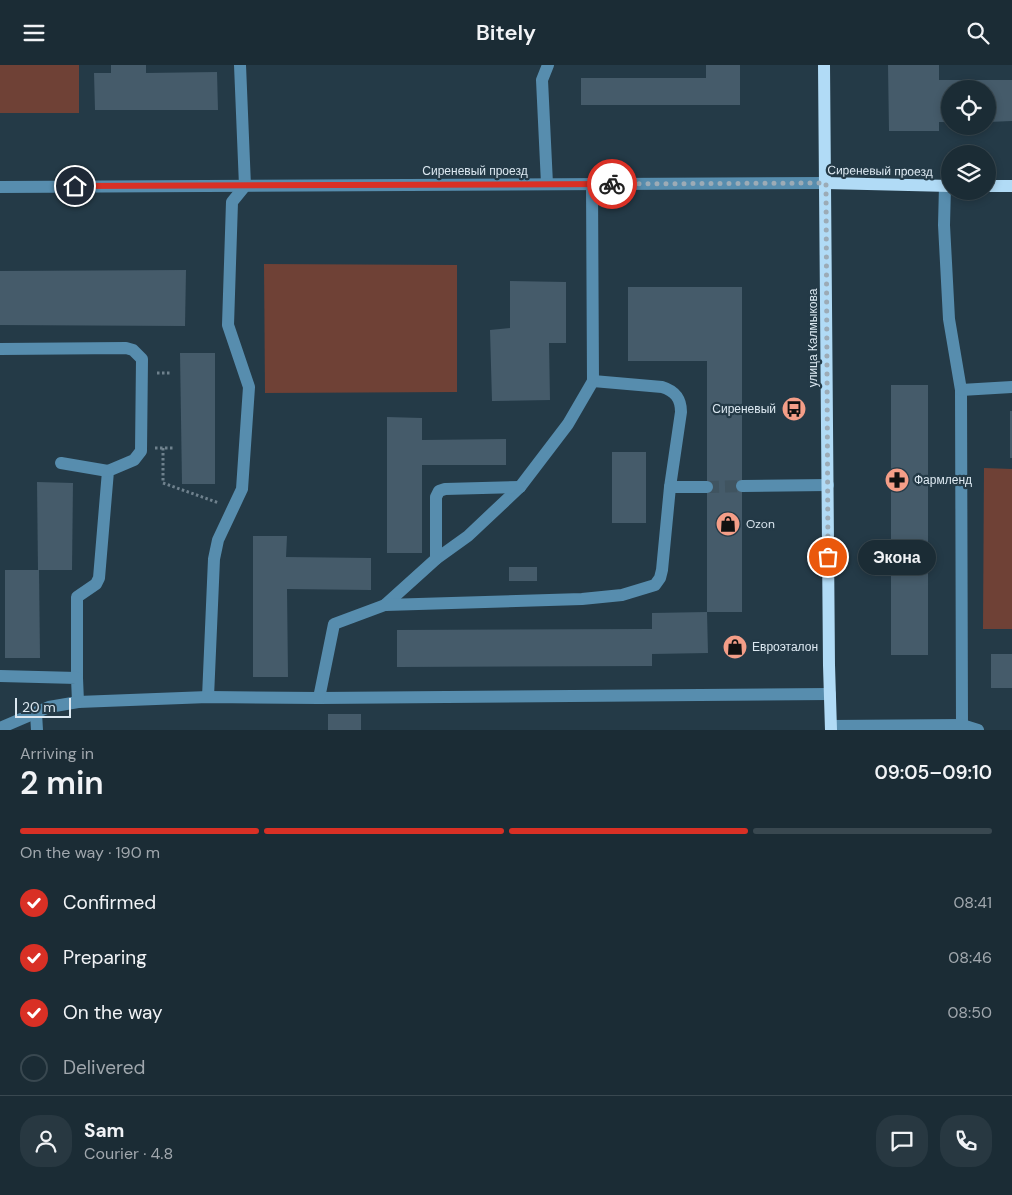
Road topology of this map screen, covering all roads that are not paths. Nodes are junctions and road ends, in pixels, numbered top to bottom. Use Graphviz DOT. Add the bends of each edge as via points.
graph roads {
  1 [pos="240,65"];
  2 [pos="548,65"];
  3 [pos="824,65"];
  4 [pos="826,183"];
  5 [pos="547,184"];
  6 [pos="592,184"];
  7 [pos="245,186"];
  8 [pos="941,186"];
  9 [pos="996,186"];
  10 [pos="1012,186"];
  11 [pos="0,187"];
  12 [pos="947,200"];
  13 [pos="0,349"];
  14 [pos="593,381"];
  15 [pos="1012,387"];
  16 [pos="961,390"];
  17 [pos="61,463"];
  18 [pos="108,471"];
  19 [pos="828,485"];
  20 [pos="742,486"];
  21 [pos="520,487"];
  22 [pos="670,487"];
  23 [pos="707,487"];
  24 [pos="436,559"];
  25 [pos="385,605"];
  26 [pos="0,677"];
  27 [pos="77,678"];
  28 [pos="830,694"];
  29 [pos="208,697"];
  30 [pos="319,698"];
  31 [pos="78,702"];
  32 [pos="36,713"];
  33 [pos="962,725"];
  34 [pos="0,728"];
  35 [pos="831,728"];
  36 [pos="37,730"];
  37 [pos="978,730"];
  1 -- 7 [label="street"];
  2 -- 5 [label="street" via="542,80"];
  3 -- 4 [label="main road, улица Калмыкова"];
  4 -- 6 [label="street, Сиреневый проезд"];
  4 -- 8 [label="main road, Сиреневый проезд"];
  4 -- 19 [label="main road, улица Калмыкова"];
  5 -- 6 [label="street, Сиреневый проезд"];
  5 -- 7 [label="street, Сиреневый проезд"];
  6 -- 14 [label="street"];
  7 -- 11 [label="street, Сиреневый проезд"];
  7 -- 29 [label="street" via="232,202 228,321 249,387 242,489 218,540 214,559"];
  9 -- 10 [label="main road"];
  12 -- 16 [label="street" via="944,225 949,319"];
  13 -- 18 [label="street" via="126,348 138,354 144,366 141,451 134,460"];
  14 -- 21 [label="street" via="568,424"];
  14 -- 22 [label="street" via="662,387 677,395 681,412"];
  15 -- 16 [label="street"];
  16 -- 33 [label="street"];
  17 -- 18 [label="street"];
  18 -- 27 [label="street" via="99,578 96,584 77,597"];
  19 -- 20 [label="street"];
  19 -- 28 [label="main road, улица Калмыкова"];
  21 -- 24 [label="street" via="468,536"];
  21 -- 24 [label="street" via="439,491 436,497"];
  22 -- 23 [label="street"];
  22 -- 25 [label="street" via="662,570 660,578 647,589 582,599"];
  24 -- 25 [label="street"];
  25 -- 30 [label="street" via="334,624"];
  26 -- 27 [label="street"];
  27 -- 31 [label="street"];
  28 -- 30 [label="street"];
  28 -- 35 [label="main road, улица Калмыкова"];
  29 -- 30 [label="street"];
  29 -- 31 [label="street"];
  31 -- 32 [label="street" via="49,707"];
  32 -- 34 [label="street"];
  32 -- 36 [label="street"];
  33 -- 35 [label="street"];
  33 -- 37 [label="street"];
}
